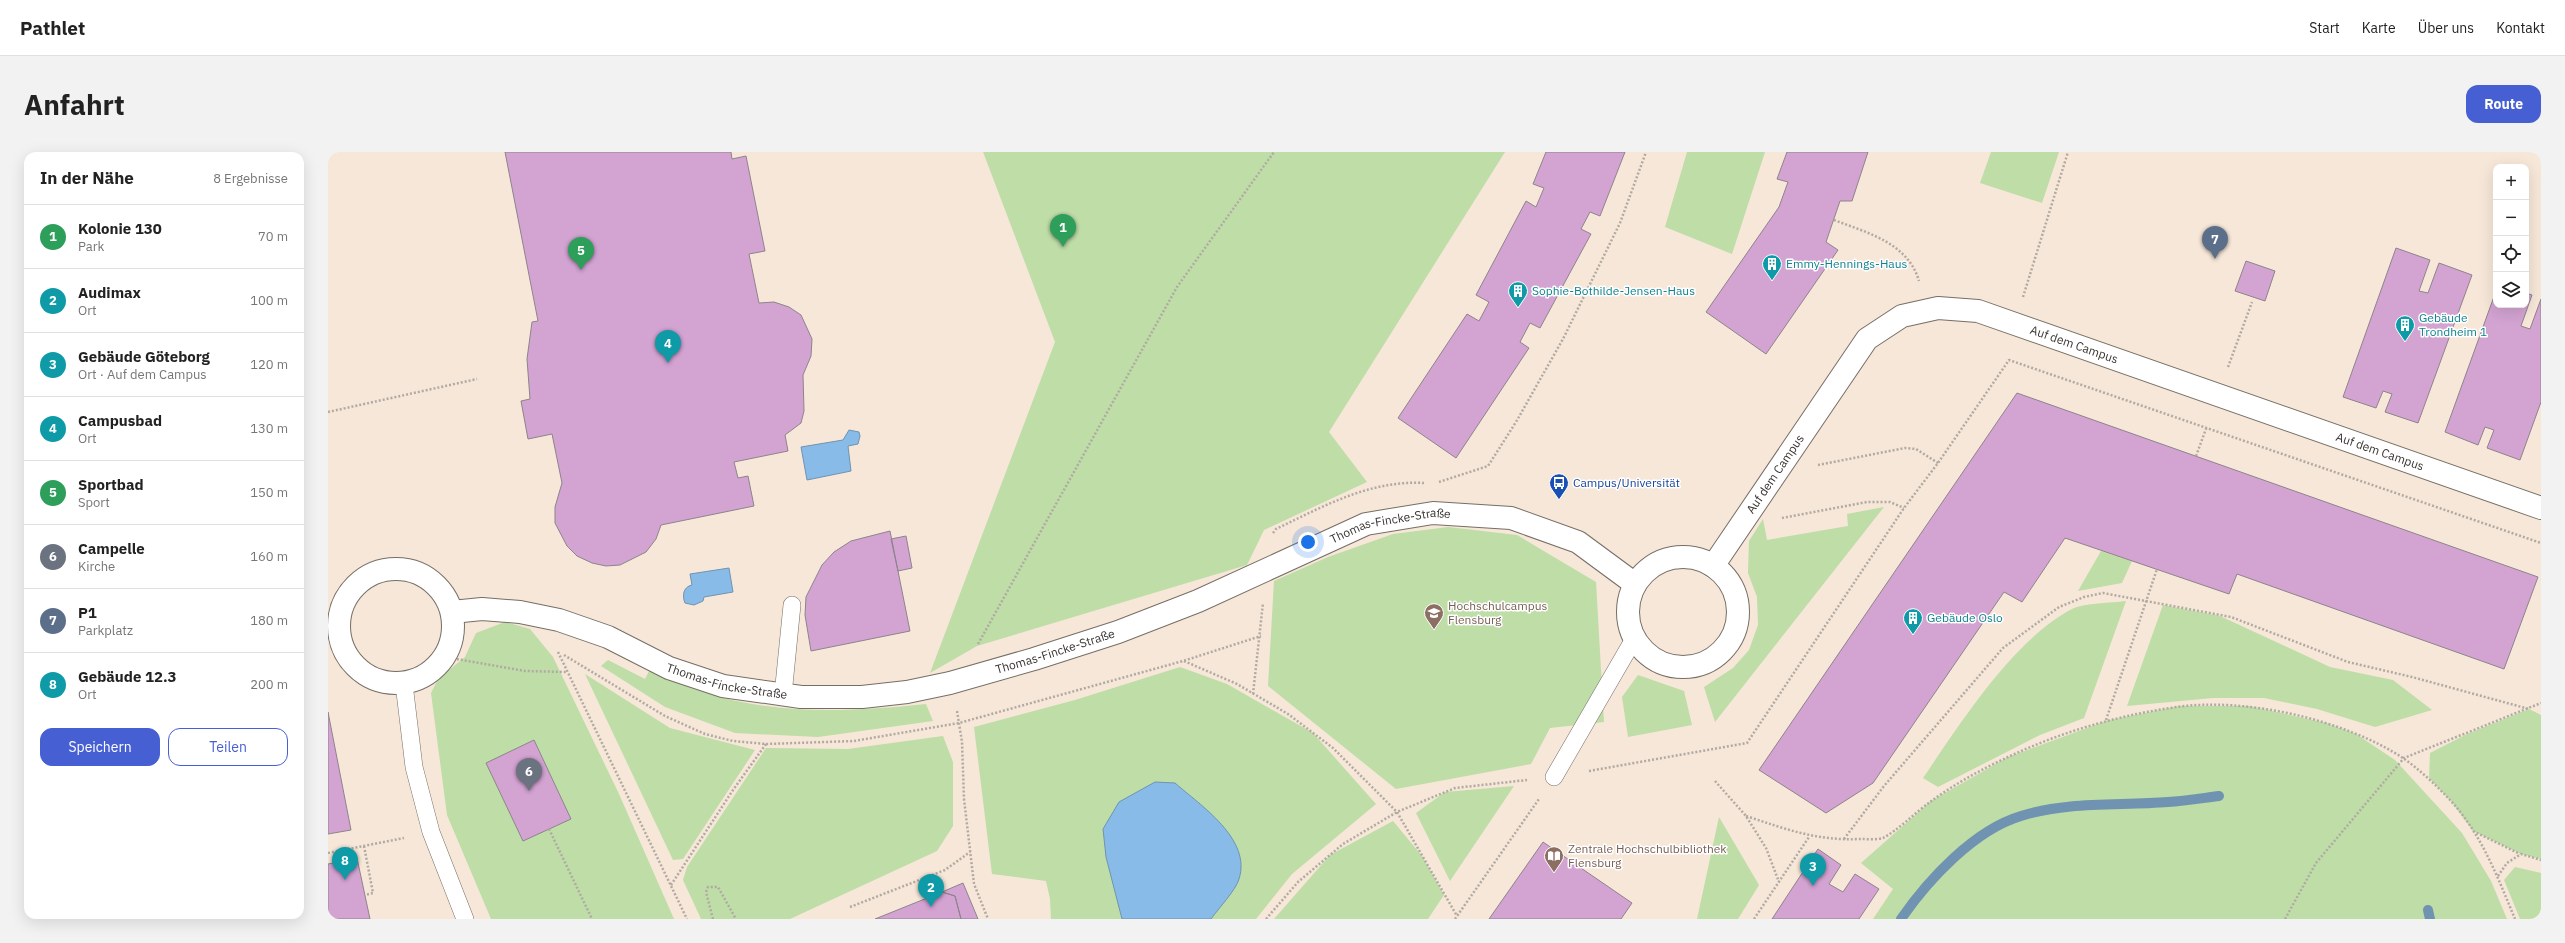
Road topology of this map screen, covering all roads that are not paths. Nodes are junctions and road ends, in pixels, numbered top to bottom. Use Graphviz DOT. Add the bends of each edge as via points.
graph roads {
  1 [pos="2541,508"];
  2 [pos="1714,566"];
  3 [pos="1635,584"];
  4 [pos="792,605"];
  5 [pos="452,612"];
  6 [pos="1634,640"];
  7 [pos="334,641"];
  8 [pos="404,684"];
  9 [pos="783,695"];
  10 [pos="1554,777"];
  11 [pos="465,919"];
  1 -- 2 [label="street, Auf dem Campus" via="1978,311 1938,308 1902,316 1867,339"];
  2 -- 3 [label="street" via="1695,558 1676,558 1658,563 1642,574"];
  2 -- 6 [label="street" via="1730,584 1737,601 1738,620 1732,639 1713,659 1695,666 1676,667 1657,662"];
  3 -- 6 [label="street" via="1628,602 1628,622"];
  3 -- 9 [label="street, Thomas-Fincke-Straße" via="1578,542 1511,518 1433,513 1366,524 1198,601 1118,632 950,683 907,692 862,696"];
  4 -- 9 [label="lane"];
  5 -- 7 [label="street" via="443,592 418,573 403,569 381,570 364,578 348,593 339,615"];
  5 -- 8 [label="street" via="453,637 445,657 427,676"];
  5 -- 9 [label="street, Thomas-Fincke-Straße" via="482,609 520,612 559,620 608,637 669,668 723,686"];
  6 -- 10 [label="lane"];
  7 -- 8 [label="street" via="364,675 380,682"];
  8 -- 11 [label="lane" via="414,766 431,832"];
}
